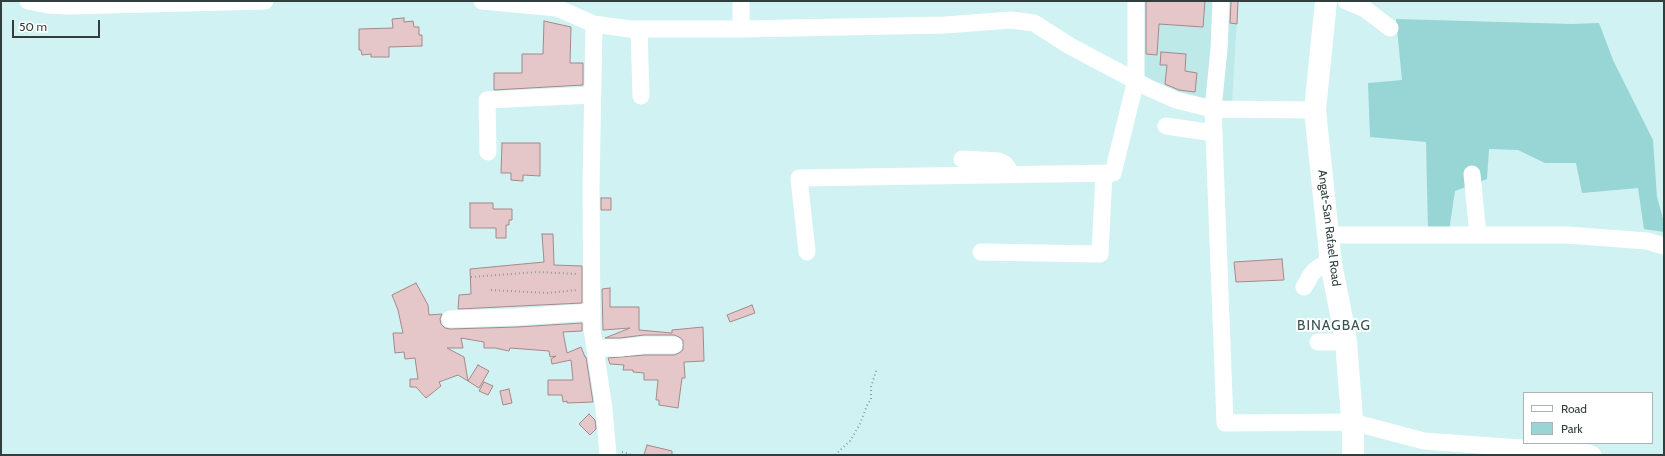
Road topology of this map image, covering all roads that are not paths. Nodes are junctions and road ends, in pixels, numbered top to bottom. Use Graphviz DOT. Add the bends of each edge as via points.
graph roads {
  1 [pos="28,1"];
  2 [pos="265,1"];
  3 [pos="482,1"];
  4 [pos="740,1"];
  5 [pos="1136,1"];
  6 [pos="1221,1"];
  7 [pos="1326,1"];
  8 [pos="1346,1"];
  9 [pos="557,4"];
  10 [pos="594,24"];
  11 [pos="1390,28"];
  12 [pos="639,29"];
  13 [pos="741,29"];
  14 [pos="1136,80"];
  15 [pos="592,95"];
  16 [pos="641,96"];
  17 [pos="1213,109"];
  18 [pos="1315,110"];
  19 [pos="1166,126"];
  20 [pos="1214,134"];
  21 [pos="488,152"];
  22 [pos="962,159"];
  23 [pos="1104,173"];
  24 [pos="1472,174"];
  25 [pos="1008,175"];
  26 [pos="1478,235"];
  27 [pos="1328,236"];
  28 [pos="1664,246"];
  29 [pos="807,252"];
  30 [pos="981,252"];
  31 [pos="1331,264"];
  32 [pos="1304,287"];
  33 [pos="592,312"];
  34 [pos="450,319"];
  35 [pos="1318,342"];
  36 [pos="1346,342"];
  37 [pos="674,345"];
  38 [pos="595,348"];
  39 [pos="1352,422"];
  40 [pos="608,455"];
  41 [pos="1353,455"];
  42 [pos="1594,455"];
  1 -- 2 [label="street" via="68,6"];
  3 -- 9 [label="street"];
  4 -- 13 [label="street"];
  5 -- 14 [label="street"];
  6 -- 17 [label="street"];
  7 -- 18 [label="main road, Angat-San Rafael Road"];
  8 -- 11 [label="street" via="1365,9"];
  9 -- 10 [label="street"];
  10 -- 12 [label="street"];
  10 -- 15 [label="street"];
  12 -- 13 [label="street"];
  12 -- 16 [label="street"];
  13 -- 14 [label="street" via="1019,21 1034,23 1070,46"];
  14 -- 17 [label="street" via="1176,100"];
  14 -- 23 [label="street" via="1113,173"];
  15 -- 21 [label="street" via="487,100"];
  15 -- 33 [label="street"];
  17 -- 18 [label="street"];
  17 -- 20 [label="street"];
  18 -- 27 [label="main road, Angat-San Rafael Road"];
  19 -- 20 [label="street"];
  20 -- 39 [label="street" via="1225,423"];
  22 -- 25 [label="street" via="999,161 1008,168"];
  23 -- 25 [label="street"];
  23 -- 30 [label="street" via="1100,254"];
  24 -- 26 [label="street"];
  25 -- 29 [label="street" via="800,178"];
  26 -- 27 [label="street"];
  26 -- 28 [label="street" via="1567,235 1647,241"];
  27 -- 31 [label="main road, Angat-San Rafael Road"];
  31 -- 32 [label="street" via="1315,270"];
  31 -- 36 [label="main road, Angat-San Rafael Road"];
  33 -- 34 [label="street"];
  33 -- 38 [label="street"];
  35 -- 36 [label="street"];
  36 -- 39 [label="main road, Angat-San Rafael Road"];
  37 -- 38 [label="street"];
  38 -- 40 [label="street"];
  39 -- 41 [label="main road, Angat-San Rafael Road"];
  39 -- 42 [label="street" via="1424,441"];
}
